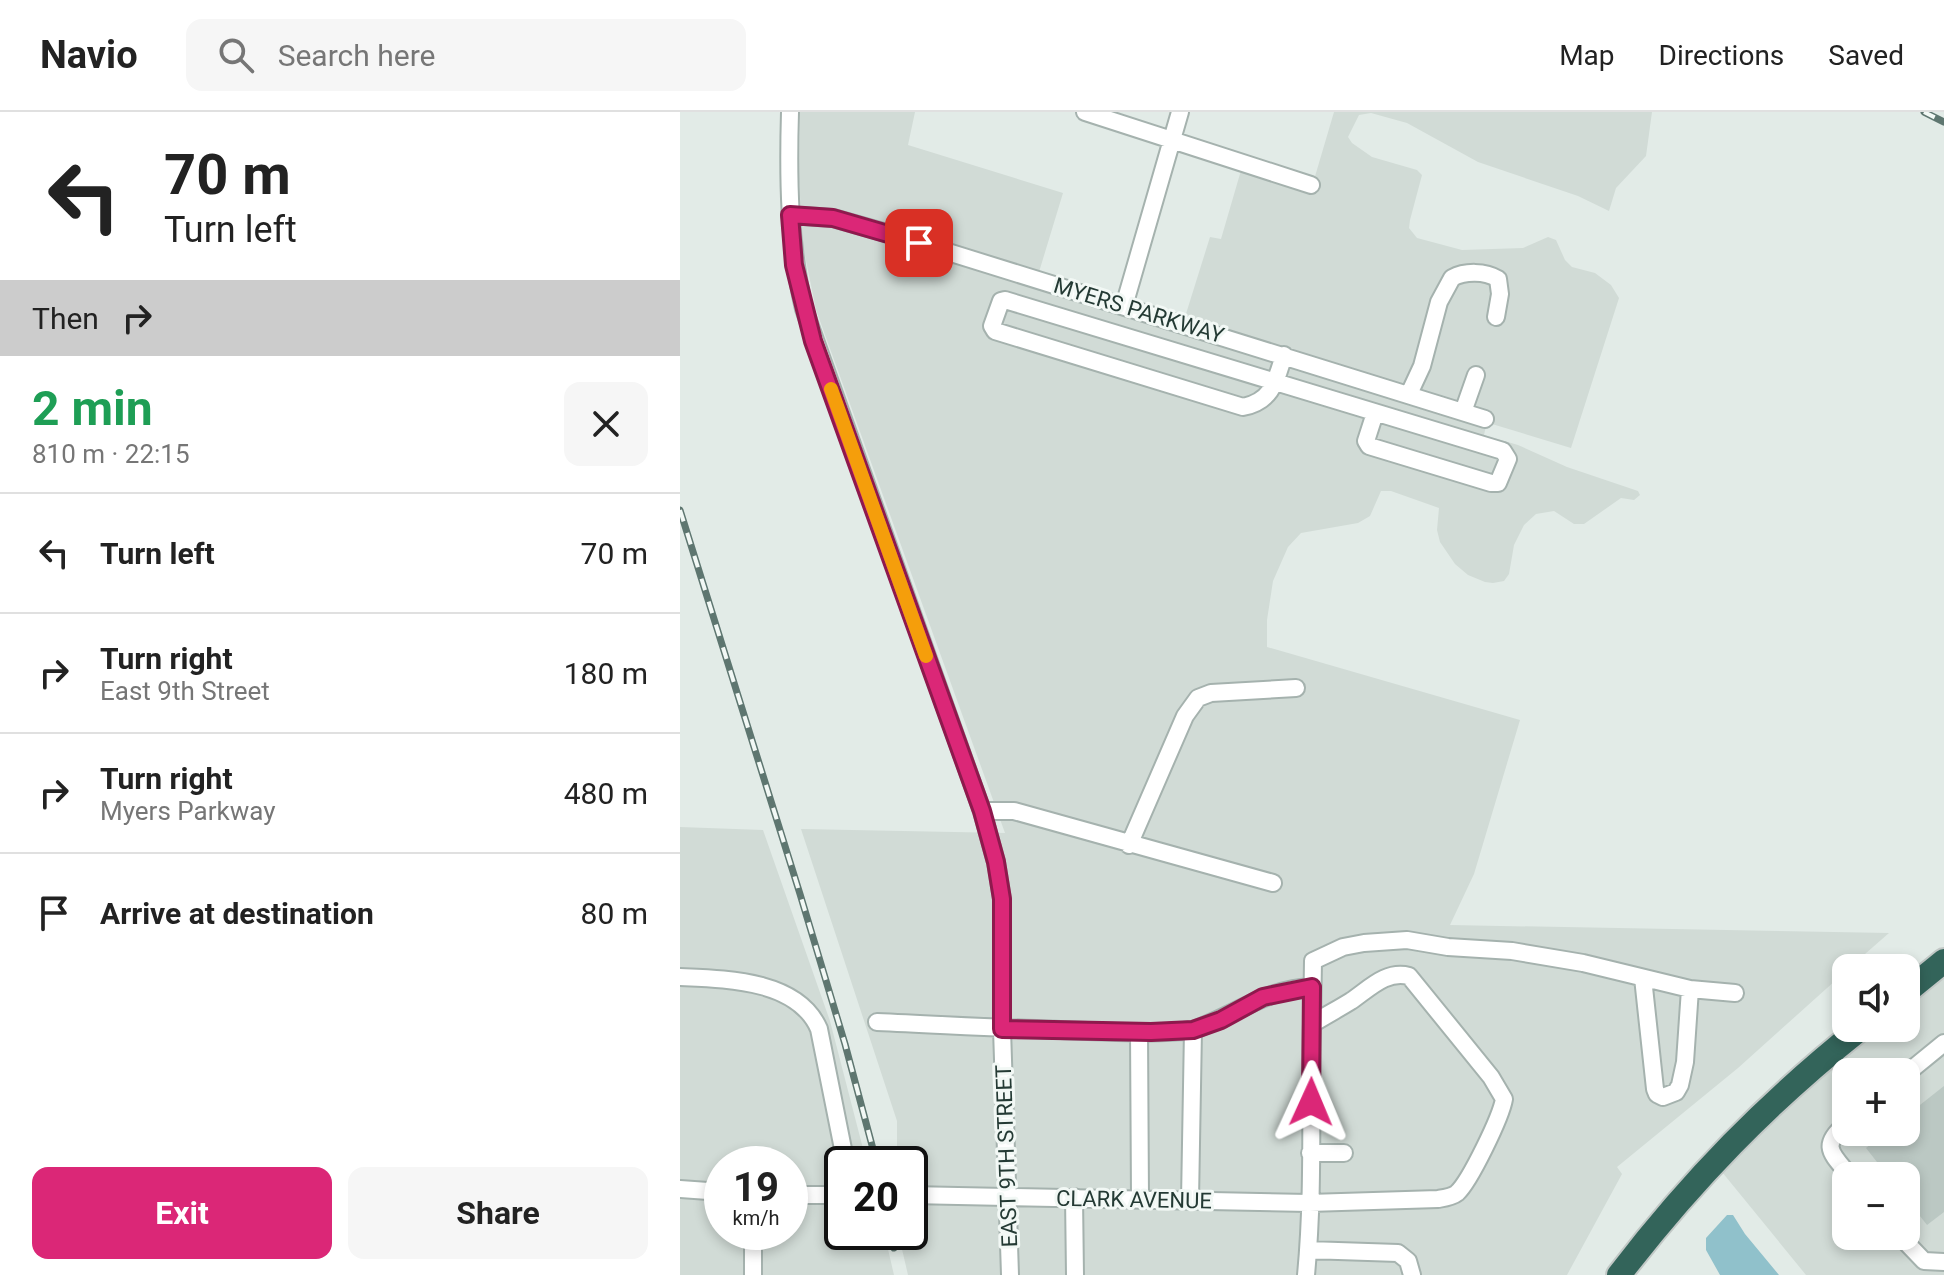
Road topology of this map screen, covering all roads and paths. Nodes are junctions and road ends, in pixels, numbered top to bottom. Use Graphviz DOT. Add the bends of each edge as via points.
graph roads {
  1 [pos="790,112"];
  2 [pos="1085,112"];
  3 [pos="1180,112"];
  4 [pos="1171,138"];
  5 [pos="1311,185"];
  6 [pos="790,215"];
  7 [pos="1124,306"];
  8 [pos="1496,317"];
  9 [pos="1284,355"];
  10 [pos="1476,375"];
  11 [pos="1276,382"];
  12 [pos="1409,394"];
  13 [pos="1375,413"];
  14 [pos="1474,415"];
  15 [pos="1465,440"];
  16 [pos="1296,688"];
  17 [pos="982,811"];
  18 [pos="1129,845"];
  19 [pos="1273,883"];
  20 [pos="1944,961"];
  21 [pos="680,977"];
  22 [pos="1643,978"];
  23 [pos="1920,981"];
  24 [pos="1312,987"];
  25 [pos="1690,989"];
  26 [pos="1735,993"];
  27 [pos="877,1022"];
  28 [pos="1312,1024"];
  29 [pos="1002,1029"];
  30 [pos="1193,1030"];
  31 [pos="1139,1032"];
  32 [pos="1844,1042"];
  33 [pos="1944,1043"];
  34 [pos="1920,1063"];
  35 [pos="1832,1139"];
  36 [pos="842,1146"];
  37 [pos="1310,1153"];
  38 [pos="1344,1153"];
  39 [pos="1839,1162"];
  40 [pos="680,1189"];
  41 [pos="704,1191"];
  42 [pos="928,1195"];
  43 [pos="1006,1196"];
  44 [pos="1074,1197"];
  45 [pos="1140,1199"];
  46 [pos="1190,1200"];
  47 [pos="1309,1203"];
  48 [pos="753,1250"];
  49 [pos="1308,1250"];
  50 [pos="1913,1250"];
  51 [pos="1944,1262"];
  52 [pos="753,1275"];
  53 [pos="1010,1275"];
  54 [pos="1075,1275"];
  55 [pos="1306,1275"];
  56 [pos="1412,1275"];
  57 [pos="1619,1275"];
  1 -- 6 [label="street, EAST 9TH STREET"];
  2 -- 4 [label="street"];
  3 -- 4 [label="street"];
  4 -- 5 [label="street"];
  4 -- 7 [label="street"];
  6 -- 7 [label="street, MYERS PARKWAY" via="848,222"];
  6 -- 17 [label="street, EAST 9TH STREET" via="794,265 813,341"];
  7 -- 9 [label="street, MYERS PARKWAY"];
  8 -- 12 [label="street" via="1498,279 1469,273 1452,278"];
  9 -- 11 [label="street"];
  9 -- 12 [label="street, MYERS PARKWAY"];
  10 -- 14 [label="street"];
  11 -- 11 [label="street" via="1271,393 1243,407 992,326 1005,300"];
  11 -- 13 [label="street"];
  12 -- 14 [label="street, MYERS PARKWAY"];
  13 -- 15 [label="street"];
  13 -- 15 [label="street" via="1369,446 1498,483 1506,454"];
  14 -- 15 [label="street"];
  16 -- 18 [label="street" via="1217,691 1194,702"];
  17 -- 18 [label="street" via="1014,811"];
  17 -- 29 [label="street, EAST 9TH STREET" via="1002,899"];
  18 -- 19 [label="street"];
  20 -- 23 [label="highway"];
  21 -- 36 [label="street" via="760,986 800,1001 819,1029"];
  22 -- 24 [label="street" via="1512,951 1393,940 1343,947 1313,961"];
  22 -- 25 [label="street"];
  22 -- 25 [label="street" via="1655,1089 1663,1097 1676,1092 1683,1077"];
  24 -- 28 [label="street"];
  24 -- 30 [label="street" via="1263,997"];
  25 -- 26 [label="street"];
  27 -- 29 [label="street"];
  28 -- 37 [label="street"];
  28 -- 47 [label="street" via="1377,982 1409,976 1504,1099 1498,1120 1453,1195"];
  29 -- 31 [label="street"];
  29 -- 43 [label="street, EAST 9TH STREET"];
  30 -- 31 [label="street"];
  30 -- 46 [label="street"];
  31 -- 45 [label="street"];
  32 -- 57 [label="highway" via="1722,1152"];
  33 -- 34 [label="street"];
  35 -- 39 [label="street" via="1830,1147"];
  37 -- 38 [label="street"];
  37 -- 47 [label="street"];
  40 -- 41 [label="street"];
  42 -- 43 [label="street, CLARK AVENUE"];
  43 -- 44 [label="street, CLARK AVENUE"];
  43 -- 53 [label="street, EAST 9TH STREET"];
  44 -- 45 [label="street, CLARK AVENUE"];
  44 -- 54 [label="street"];
  45 -- 46 [label="street, CLARK AVENUE"];
  46 -- 47 [label="street, CLARK AVENUE"];
  47 -- 49 [label="street"];
  48 -- 52 [label="street"];
  49 -- 55 [label="street"];
  49 -- 56 [label="street" via="1398,1253 1408,1261"];
  50 -- 51 [label="street" via="1924,1261"];
}
